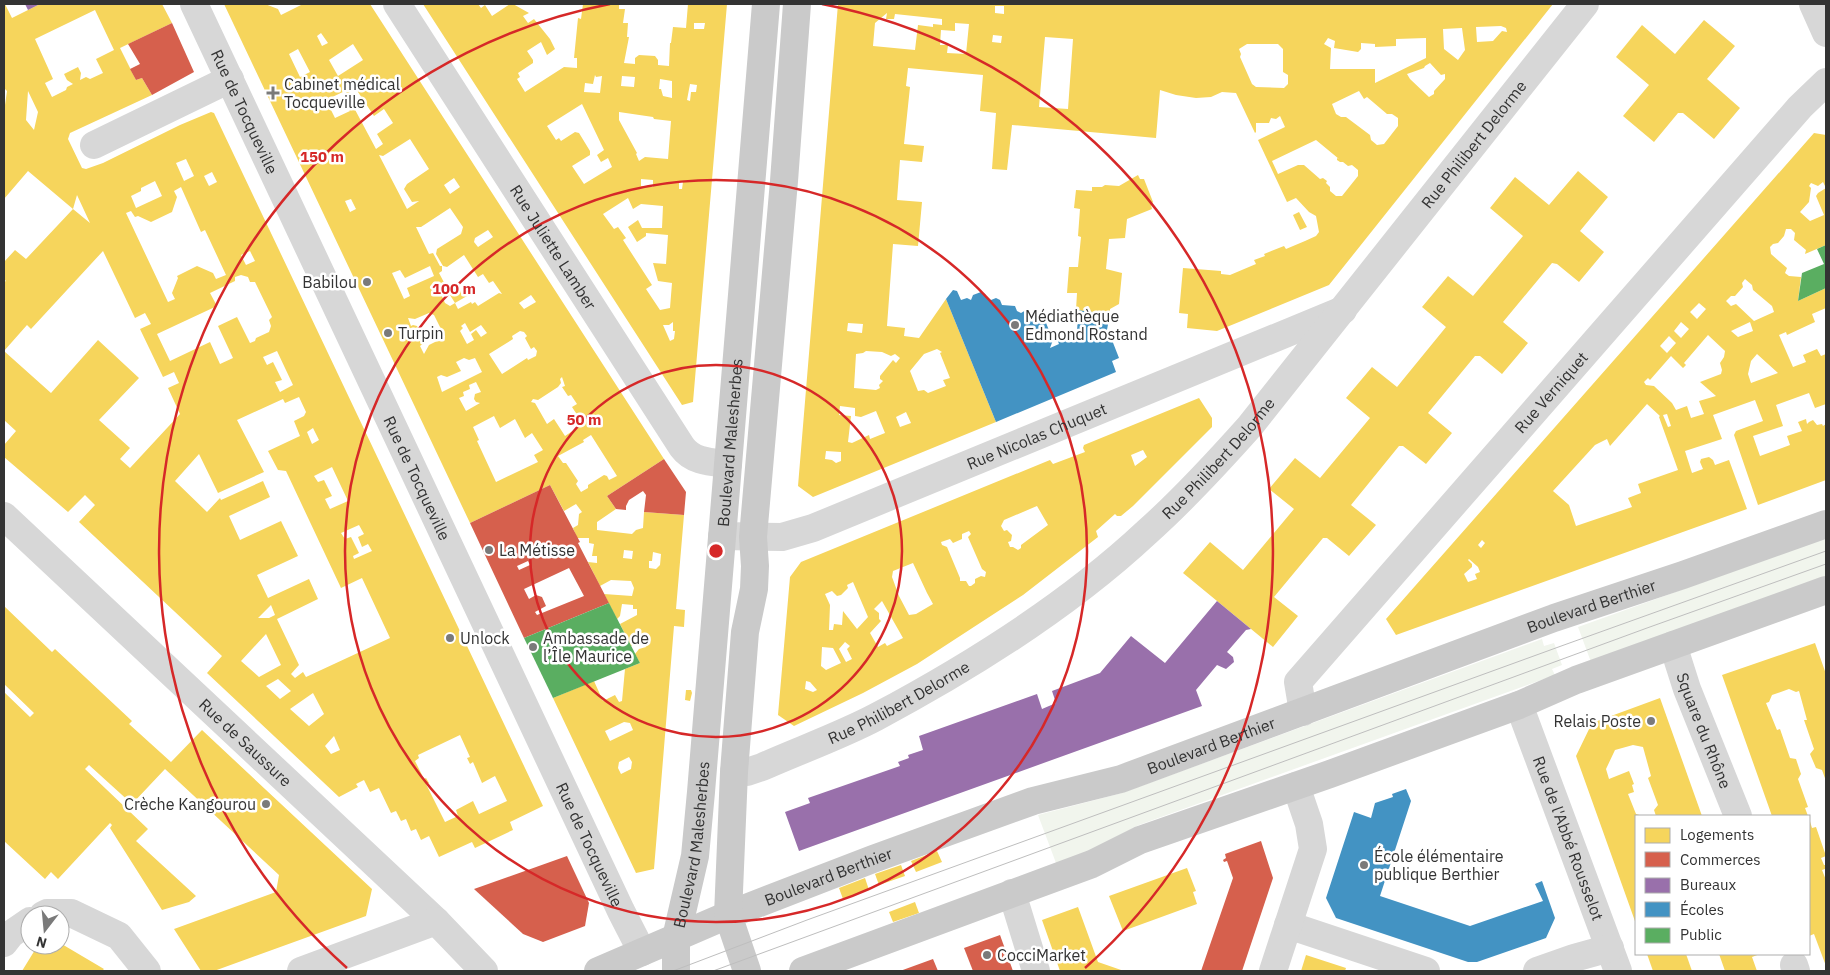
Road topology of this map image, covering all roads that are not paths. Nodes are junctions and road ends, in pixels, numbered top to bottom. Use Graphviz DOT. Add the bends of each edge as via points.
graph roads {
  1 [pos="194,4"];
  2 [pos="397,4"];
  3 [pos="766,4"];
  4 [pos="797,4"];
  5 [pos="1585,4"];
  6 [pos="1813,4"];
  7 [pos="1826,33"];
  8 [pos="230,79"];
  9 [pos="1826,82"];
  10 [pos="94,145"];
  11 [pos="1344,310"];
  12 [pos="728,464"];
  13 [pos="4,516"];
  14 [pos="1826,524"];
  15 [pos="722,536"];
  16 [pos="753,537"];
  17 [pos="1826,590"];
  18 [pos="1673,645"];
  19 [pos="1519,705"];
  20 [pos="1303,712"];
  21 [pos="734,772"];
  22 [pos="1296,786"];
  23 [pos="1738,815"];
  24 [pos="1012,893"];
  25 [pos="70,913"];
  26 [pos="728,915"];
  27 [pos="436,921"];
  28 [pos="1288,925"];
  29 [pos="20,928"];
  30 [pos="676,938"];
  31 [pos="4,942"];
  32 [pos="642,952"];
  33 [pos="1614,960"];
  34 [pos="147,971"];
  35 [pos="301,971"];
  36 [pos="484,971"];
  37 [pos="598,971"];
  38 [pos="676,971"];
  39 [pos="747,971"];
  40 [pos="803,971"];
  41 [pos="1036,971"];
  42 [pos="1273,971"];
  43 [pos="1426,971"];
  44 [pos="1537,971"];
  1 -- 8 [label="street, Rue de Tocqueville"];
  2 -- 12 [label="street, Rue Juliette Lamber" via="684,451 702,461"];
  3 -- 12 [label="main road, Boulevard Malesherbes"];
  4 -- 16 [label="main road, Boulevard Malesherbes"];
  5 -- 11 [label="street, Rue Philibert Delorme"];
  6 -- 7 [label="street"];
  8 -- 10 [label="street"];
  8 -- 32 [label="street, Rue de Tocqueville"];
  9 -- 20 [label="street, Rue Verniquet" via="1800,107 1298,682"];
  11 -- 16 [label="street, Rue Nicolas Chuquet" via="813,528 782,537"];
  11 -- 21 [label="street, Rue Philibert Delorme" via="1250,426 1197,484 1146,533 1067,597 974,660 874,718 762,767"];
  12 -- 15 [label="main road, Boulevard Malesherbes"];
  13 -- 27 [label="street, Rue de Saussure"];
  14 -- 20 [label="main road, Boulevard Berthier" via="1554,618"];
  15 -- 16 [label="street, Rue Nicolas Chuquet"];
  15 -- 30 [label="main road, Boulevard Malesherbes" via="695,856"];
  16 -- 21 [label="main road, Boulevard Malesherbes" via="754,589 745,632"];
  17 -- 18 [label="main road"];
  18 -- 19 [label="main road" via="1576,680"];
  18 -- 23 [label="street, Square du Rhône" via="1687,689"];
  19 -- 22 [label="main road"];
  19 -- 33 [label="street, Rue de l'Abbé Rousselot"];
  20 -- 26 [label="main road, Boulevard Berthier" via="1121,779 1033,801"];
  21 -- 26 [label="main road, Boulevard Malesherbes"];
  22 -- 24 [label="main road" via="1140,840 1092,864"];
  22 -- 28 [label="street" via="1309,824 1313,849"];
  24 -- 40 [label="main road"];
  24 -- 41 [label="street"];
  25 -- 34 [label="street" via="119,936"];
  26 -- 30 [label="main road, Boulevard Berthier"];
  26 -- 39 [label="main road"];
  27 -- 35 [label="street"];
  27 -- 36 [label="street, Rue de Saussure"];
  28 -- 42 [label="street"];
  28 -- 43 [label="street"];
  29 -- 31 [label="street"];
  30 -- 32 [label="main road, Boulevard Berthier"];
  30 -- 38 [label="main road, Boulevard Malesherbes"];
  32 -- 37 [label="main road, Boulevard Berthier"];
  33 -- 44 [label="street" via="1574,958"];
}
